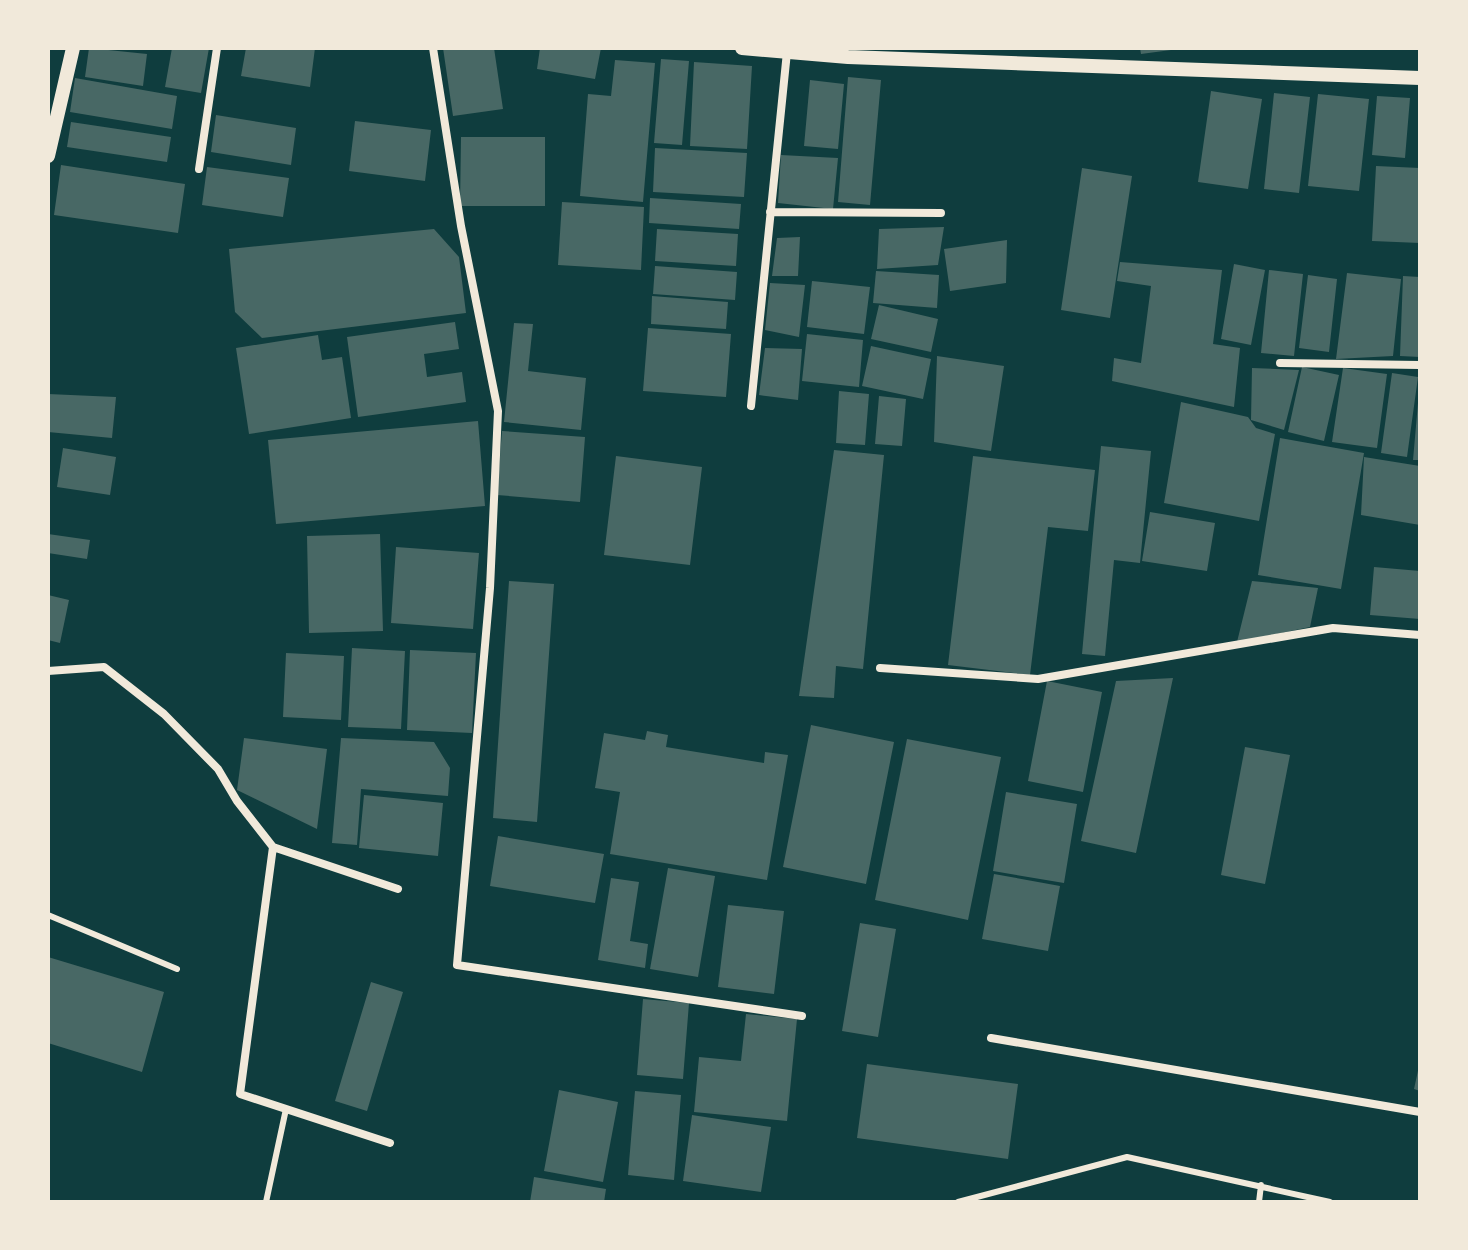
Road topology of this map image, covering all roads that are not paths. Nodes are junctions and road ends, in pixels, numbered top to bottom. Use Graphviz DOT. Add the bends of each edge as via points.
graph roads {
  1 [pos="73,48"];
  2 [pos="217,48"];
  3 [pos="433,48"];
  4 [pos="742,48"];
  5 [pos="787,52"];
  6 [pos="1420,78"];
  7 [pos="48,156"];
  8 [pos="199,169"];
  9 [pos="770,212"];
  10 [pos="941,213"];
  11 [pos="1280,363"];
  12 [pos="1420,365"];
  13 [pos="751,406"];
  14 [pos="1420,635"];
  15 [pos="880,668"];
  16 [pos="48,671"];
  17 [pos="273,847"];
  18 [pos="398,889"];
  19 [pos="48,915"];
  20 [pos="177,969"];
  21 [pos="802,1016"];
  22 [pos="991,1038"];
  23 [pos="286,1109"];
  24 [pos="1420,1112"];
  25 [pos="390,1143"];
  26 [pos="1261,1185"];
  27 [pos="266,1202"];
  28 [pos="958,1202"];
  29 [pos="1259,1202"];
  30 [pos="1330,1202"];
  1 -- 7 [label="street"];
  2 -- 8 [label="street"];
  3 -- 21 [label="street" via="498,411 490,588 457,965"];
  4 -- 5 [label="street"];
  5 -- 6 [label="street"];
  5 -- 9 [label="street"];
  9 -- 10 [label="street"];
  9 -- 13 [label="street"];
  11 -- 12 [label="street"];
  14 -- 15 [label="street" via="1333,628 1038,679"];
  16 -- 17 [label="street" via="104,667 164,714 218,769"];
  17 -- 18 [label="street"];
  17 -- 23 [label="street" via="240,1094"];
  19 -- 20 [label="lane"];
  22 -- 24 [label="street"];
  23 -- 25 [label="street"];
  23 -- 27 [label="lane"];
  26 -- 28 [label="lane" via="1127,1157"];
  26 -- 29 [label="lane"];
  26 -- 30 [label="lane"];
}
